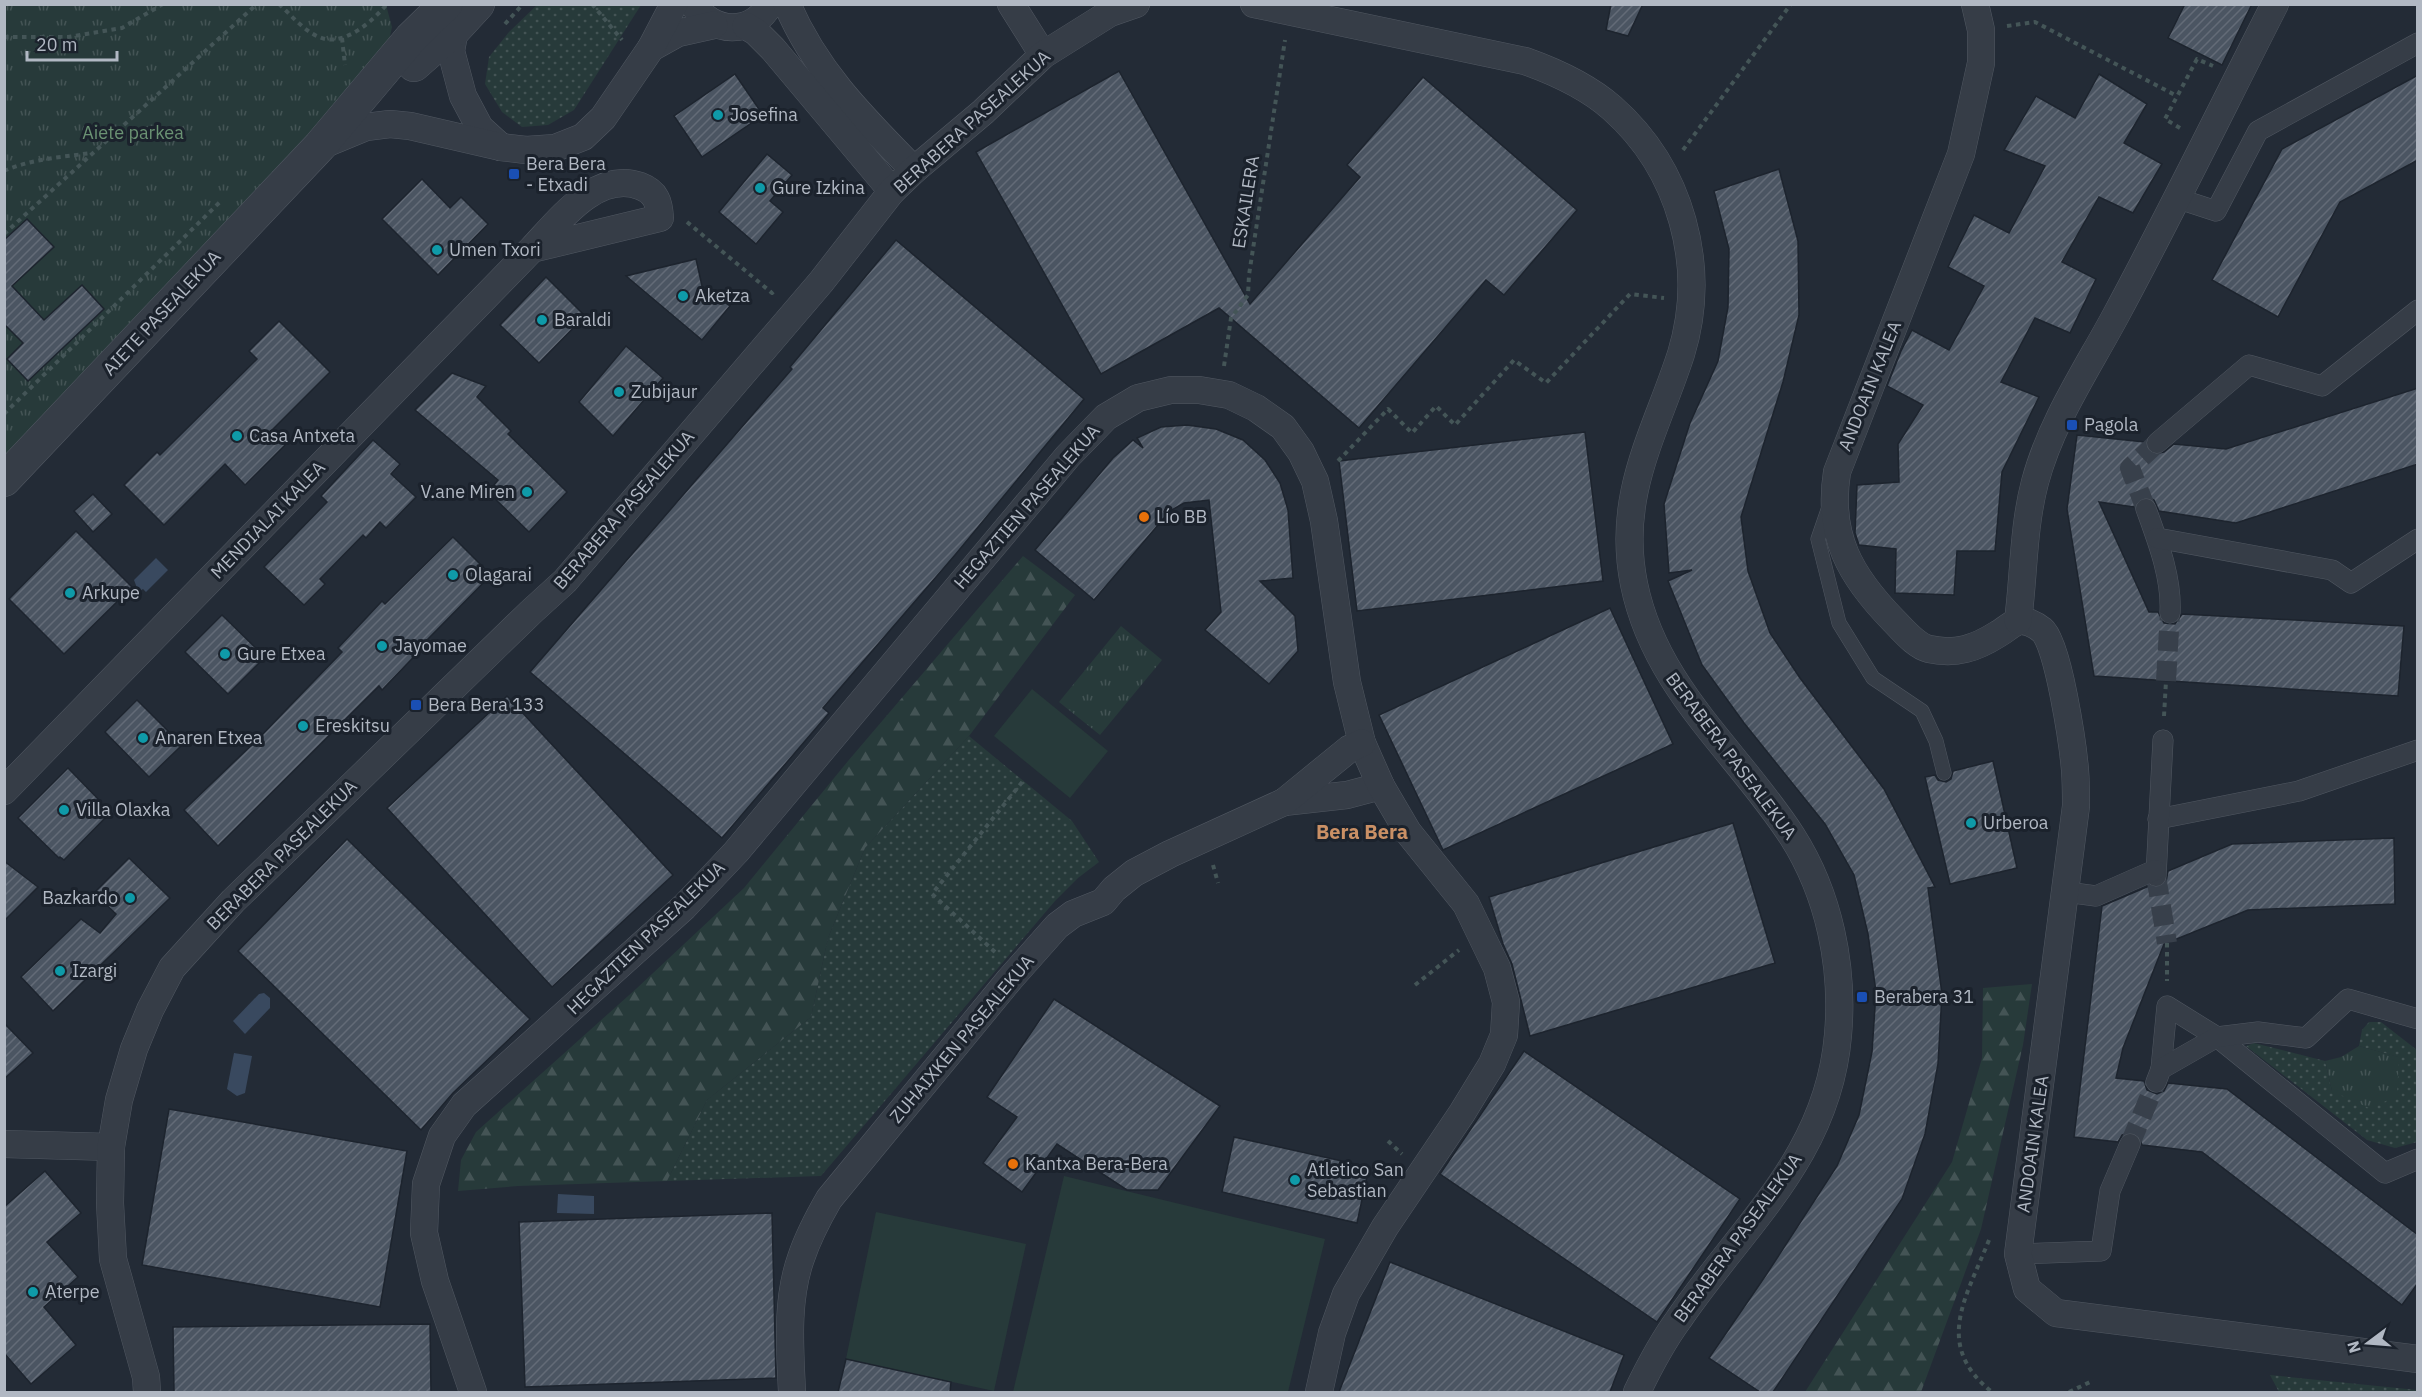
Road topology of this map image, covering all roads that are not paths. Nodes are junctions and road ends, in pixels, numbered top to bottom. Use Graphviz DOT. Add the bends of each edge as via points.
graph roads {
  1 [pos="417,4"];
  2 [pos="478,4"];
  3 [pos="674,4"];
  4 [pos="693,4"];
  5 [pos="770,4"];
  6 [pos="787,4"];
  7 [pos="1011,4"];
  8 [pos="1136,4"];
  9 [pos="1254,4"];
  10 [pos="2275,4"];
  11 [pos="450,17"];
  12 [pos="1978,17"];
  13 [pos="714,25"];
  14 [pos="746,26"];
  15 [pos="411,39"];
  16 [pos="2418,43"];
  17 [pos="651,48"];
  18 [pos="1043,55"];
  19 [pos="320,147"];
  20 [pos="501,147"];
  21 [pos="914,170"];
  22 [pos="892,191"];
  23 [pos="2176,198"];
  24 [pos="532,249"];
  25 [pos="2418,310"];
  26 [pos="2157,443"];
  27 [pos="4,480"];
  28 [pos="1834,494"];
  29 [pos="2146,509"];
  30 [pos="2157,538"];
  31 [pos="2418,539"];
  32 [pos="2170,613"];
  33 [pos="2018,621"];
  34 [pos="2163,740"];
  35 [pos="1362,743"];
  36 [pos="2418,750"];
  37 [pos="1944,773"];
  38 [pos="1381,786"];
  39 [pos="4,791"];
  40 [pos="1284,802"];
  41 [pos="2158,819"];
  42 [pos="2066,892"];
  43 [pos="2418,1019"];
  44 [pos="2217,1037"];
  45 [pos="4,1144"];
  46 [pos="2130,1144"];
  47 [pos="111,1147"];
  48 [pos="2418,1160"];
  49 [pos="2018,1254"];
  50 [pos="2418,1359"];
  51 [pos="147,1392"];
  52 [pos="473,1392"];
  53 [pos="792,1392"];
  54 [pos="1319,1392"];
  55 [pos="1637,1392"];
  1 -- 15 [label="street"];
  2 -- 11 [label="street, AIETE PASEALEKUA"];
  3 -- 17 [label="street"];
  4 -- 13 [label="street"];
  5 -- 14 [label="street" via="760,18"];
  6 -- 21 [label="street" via="799,34 838,90"];
  7 -- 18 [label="street"];
  8 -- 18 [label="street, BERABERA PASEALEKUA" via="1110,13"];
  9 -- 55 [label="street, BERABERA PASEALEKUA" via="1525,61 1584,87 1611,106 1654,155 1680,211 1688,239 1691,302 1680,354 1635,482 1630,515 1633,580 1640,611 1666,670 1772,809 1809,867 1832,933 1840,1002 1833,1072 1809,1139 1792,1170 1664,1341"];
  10 -- 23 [label="street"];
  11 -- 15 [label="street, AIETE PASEALEKUA"];
  11 -- 19 [label="street, AIETE PASEALEKUA"];
  11 -- 20 [label="street" via="451,51 463,96 480,128"];
  12 -- 28 [label="street, ANDOAIN KALEA" via="1981,63 1961,154 1852,428"];
  13 -- 14 [label="street"];
  13 -- 17 [label="street" via="678,33"];
  14 -- 22 [label="street" via="773,49"];
  15 -- 19 [label="street, AIETE PASEALEKUA"];
  16 -- 23 [label="street" via="2258,131 2216,211"];
  17 -- 20 [label="street" via="603,118 583,137 555,148"];
  18 -- 21 [label="street, BERABERA PASEALEKUA"];
  19 -- 20 [label="street" via="366,127 390,124"];
  19 -- 27 [label="street, AIETE PASEALEKUA"];
  21 -- 22 [label="street, BERABERA PASEALEKUA"];
  22 -- 47 [label="street, BERABERA PASEALEKUA" via="813,291 565,581 233,901 172,968 134,1048"];
  23 -- 33 [label="street" via="2049,442 2027,522"];
  24 -- 24 [label="street, MENDIALAI KALEA" via="660,218 659,201 650,189 633,183 596,189"];
  24 -- 39 [label="street, MENDIALAI KALEA"];
  25 -- 26 [label="street" via="2322,386 2249,365"];
  28 -- 33 [label="street, ANDOAIN KALEA" via="1834,520 1854,573 1908,636 1926,648 1966,650"];
  28 -- 37 [label="lane" via="1818,538 1839,623 1873,678 1922,711 1936,741"];
  29 -- 30 [label="street"];
  30 -- 31 [label="street" via="2332,570 2351,583"];
  30 -- 32 [label="street" via="2171,595"];
  33 -- 42 [label="street, ANDOAIN KALEA" via="2045,631 2070,734 2076,806"];
  34 -- 41 [label="street"];
  35 -- 38 [label="street, HEGAZTIEN PASEALEKUA"];
  35 -- 40 [label="street, ZUHAIXKEN PASEALEKUA" via="1349,749"];
  35 -- 52 [label="street, HEGAZTIEN PASEALEKUA" via="1347,682 1315,481 1283,427 1229,395 1199,390 1171,390 1138,398 1106,417 1068,456 736,852 684,907 464,1105 442,1136 426,1184 424,1233 435,1281"];
  36 -- 41 [label="street" via="2299,791"];
  38 -- 40 [label="street, ZUHAIXKEN PASEALEKUA" via="1347,795"];
  38 -- 54 [label="street, HEGAZTIEN PASEALEKUA" via="1408,832 1466,904 1481,932 1506,1002 1504,1035 1492,1064 1346,1294 1332,1333"];
  40 -- 53 [label="street, ZUHAIXKEN PASEALEKUA" via="1134,873 1103,902 1073,914 1057,926 1010,979 829,1198 813,1228 800,1259 791,1302"];
  41 -- 42 [label="street" via="2155,873 2096,896"];
  42 -- 49 [label="street, ANDOAIN KALEA"];
  43 -- 44 [label="street" via="2348,999 2306,1038 2258,1032"];
  44 -- 44 [label="street" via="2167,1006 2158,1075"];
  44 -- 48 [label="street" via="2385,1173"];
  45 -- 47 [label="street"];
  46 -- 49 [label="street" via="2110,1191 2101,1251"];
  47 -- 51 [label="street, BERABERA PASEALEKUA" via="113,1259"];
  49 -- 50 [label="street, ANDOAIN KALEA" via="2027,1289 2056,1313"];
}
